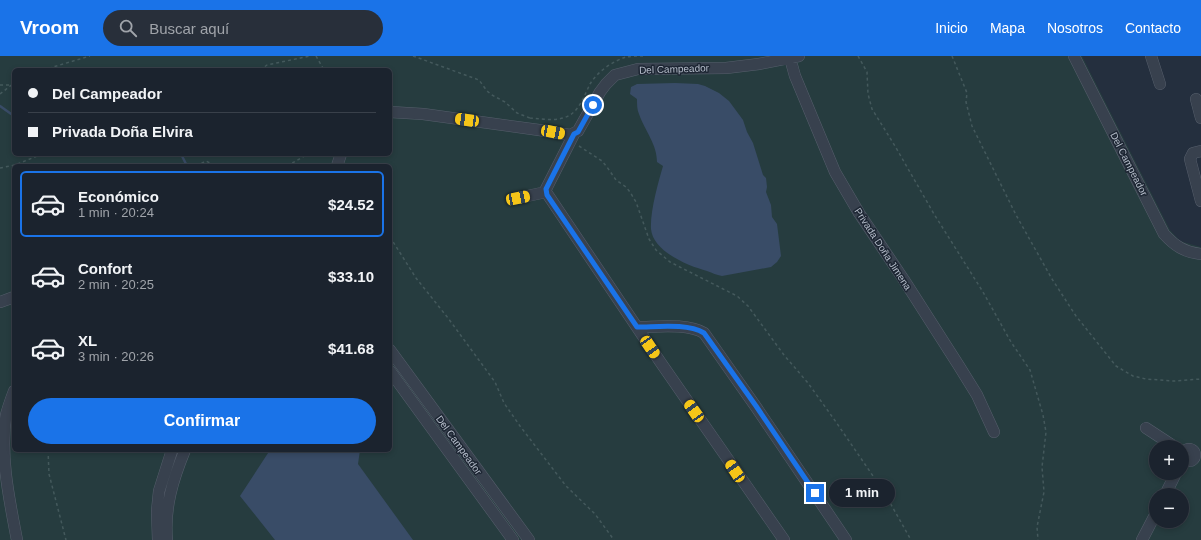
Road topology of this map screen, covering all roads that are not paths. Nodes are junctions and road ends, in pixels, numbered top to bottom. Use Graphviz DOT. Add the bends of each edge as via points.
graph roads {
  1 [pos="1074,56"];
  2 [pos="1151,56"];
  3 [pos="794,57"];
  4 [pos="1160,84"];
  5 [pos="1196,99"];
  6 [pos="392,112"];
  7 [pos="1201,118"];
  8 [pos="572,138"];
  9 [pos="1201,151"];
  10 [pos="546,192"];
  11 [pos="518,198"];
  12 [pos="1201,201"];
  13 [pos="1201,254"];
  14 [pos="12,298"];
  15 [pos="0,302"];
  16 [pos="637,327"];
  17 [pos="392,353"];
  18 [pos="392,374"];
  19 [pos="419,390"];
  20 [pos="12,397"];
  21 [pos="409,397"];
  22 [pos="1146,428"];
  23 [pos="994,432"];
  24 [pos="1162,440"];
  25 [pos="1198,451"];
  26 [pos="171,452"];
  27 [pos="184,452"];
  28 [pos="1189,458"];
  29 [pos="498,498"];
  30 [pos="487,504"];
  31 [pos="1149,526"];
  32 [pos="17,540"];
  33 [pos="158,540"];
  34 [pos="168,540"];
  35 [pos="513,540"];
  36 [pos="529,540"];
  37 [pos="784,540"];
  38 [pos="846,540"];
  39 [pos="1142,540"];
  1 -- 13 [label="street, Del Campeador" via="1164,234 1175,245"];
  2 -- 4 [label="street"];
  3 -- 8 [label="street, Del Campeador" via="732,67 638,69 615,75 606,84"];
  3 -- 23 [label="street, Privada Doña Jimena" via="795,76 835,172 959,366"];
  5 -- 7 [label="street"];
  6 -- 8 [label="street" via="539,130"];
  8 -- 10 [label="street, Del Campeador"];
  9 -- 12 [label="street" via="1193,154 1190,159"];
  10 -- 11 [label="street"];
  10 -- 16 [label="street"];
  14 -- 15 [label="street"];
  16 -- 37 [label="street"];
  16 -- 38 [label="street" via="685,327 704,333"];
  17 -- 19 [label="street, Del Campeador"];
  18 -- 21 [label="street, Del Campeador"];
  19 -- 21 [label="street"];
  19 -- 29 [label="street, Del Campeador"];
  20 -- 32 [label="street" via="6,414 3,452 6,487"];
  21 -- 30 [label="street, Del Campeador"];
  22 -- 24 [label="street"];
  25 -- 28 [label="street" via="1193,459"];
  26 -- 33 [label="street" via="159,491"];
  27 -- 34 [label="street" via="174,474 167,510"];
  29 -- 30 [label="street"];
  29 -- 36 [label="street, Del Campeador"];
  30 -- 35 [label="street, Del Campeador"];
  31 -- 39 [label="street"];
}
